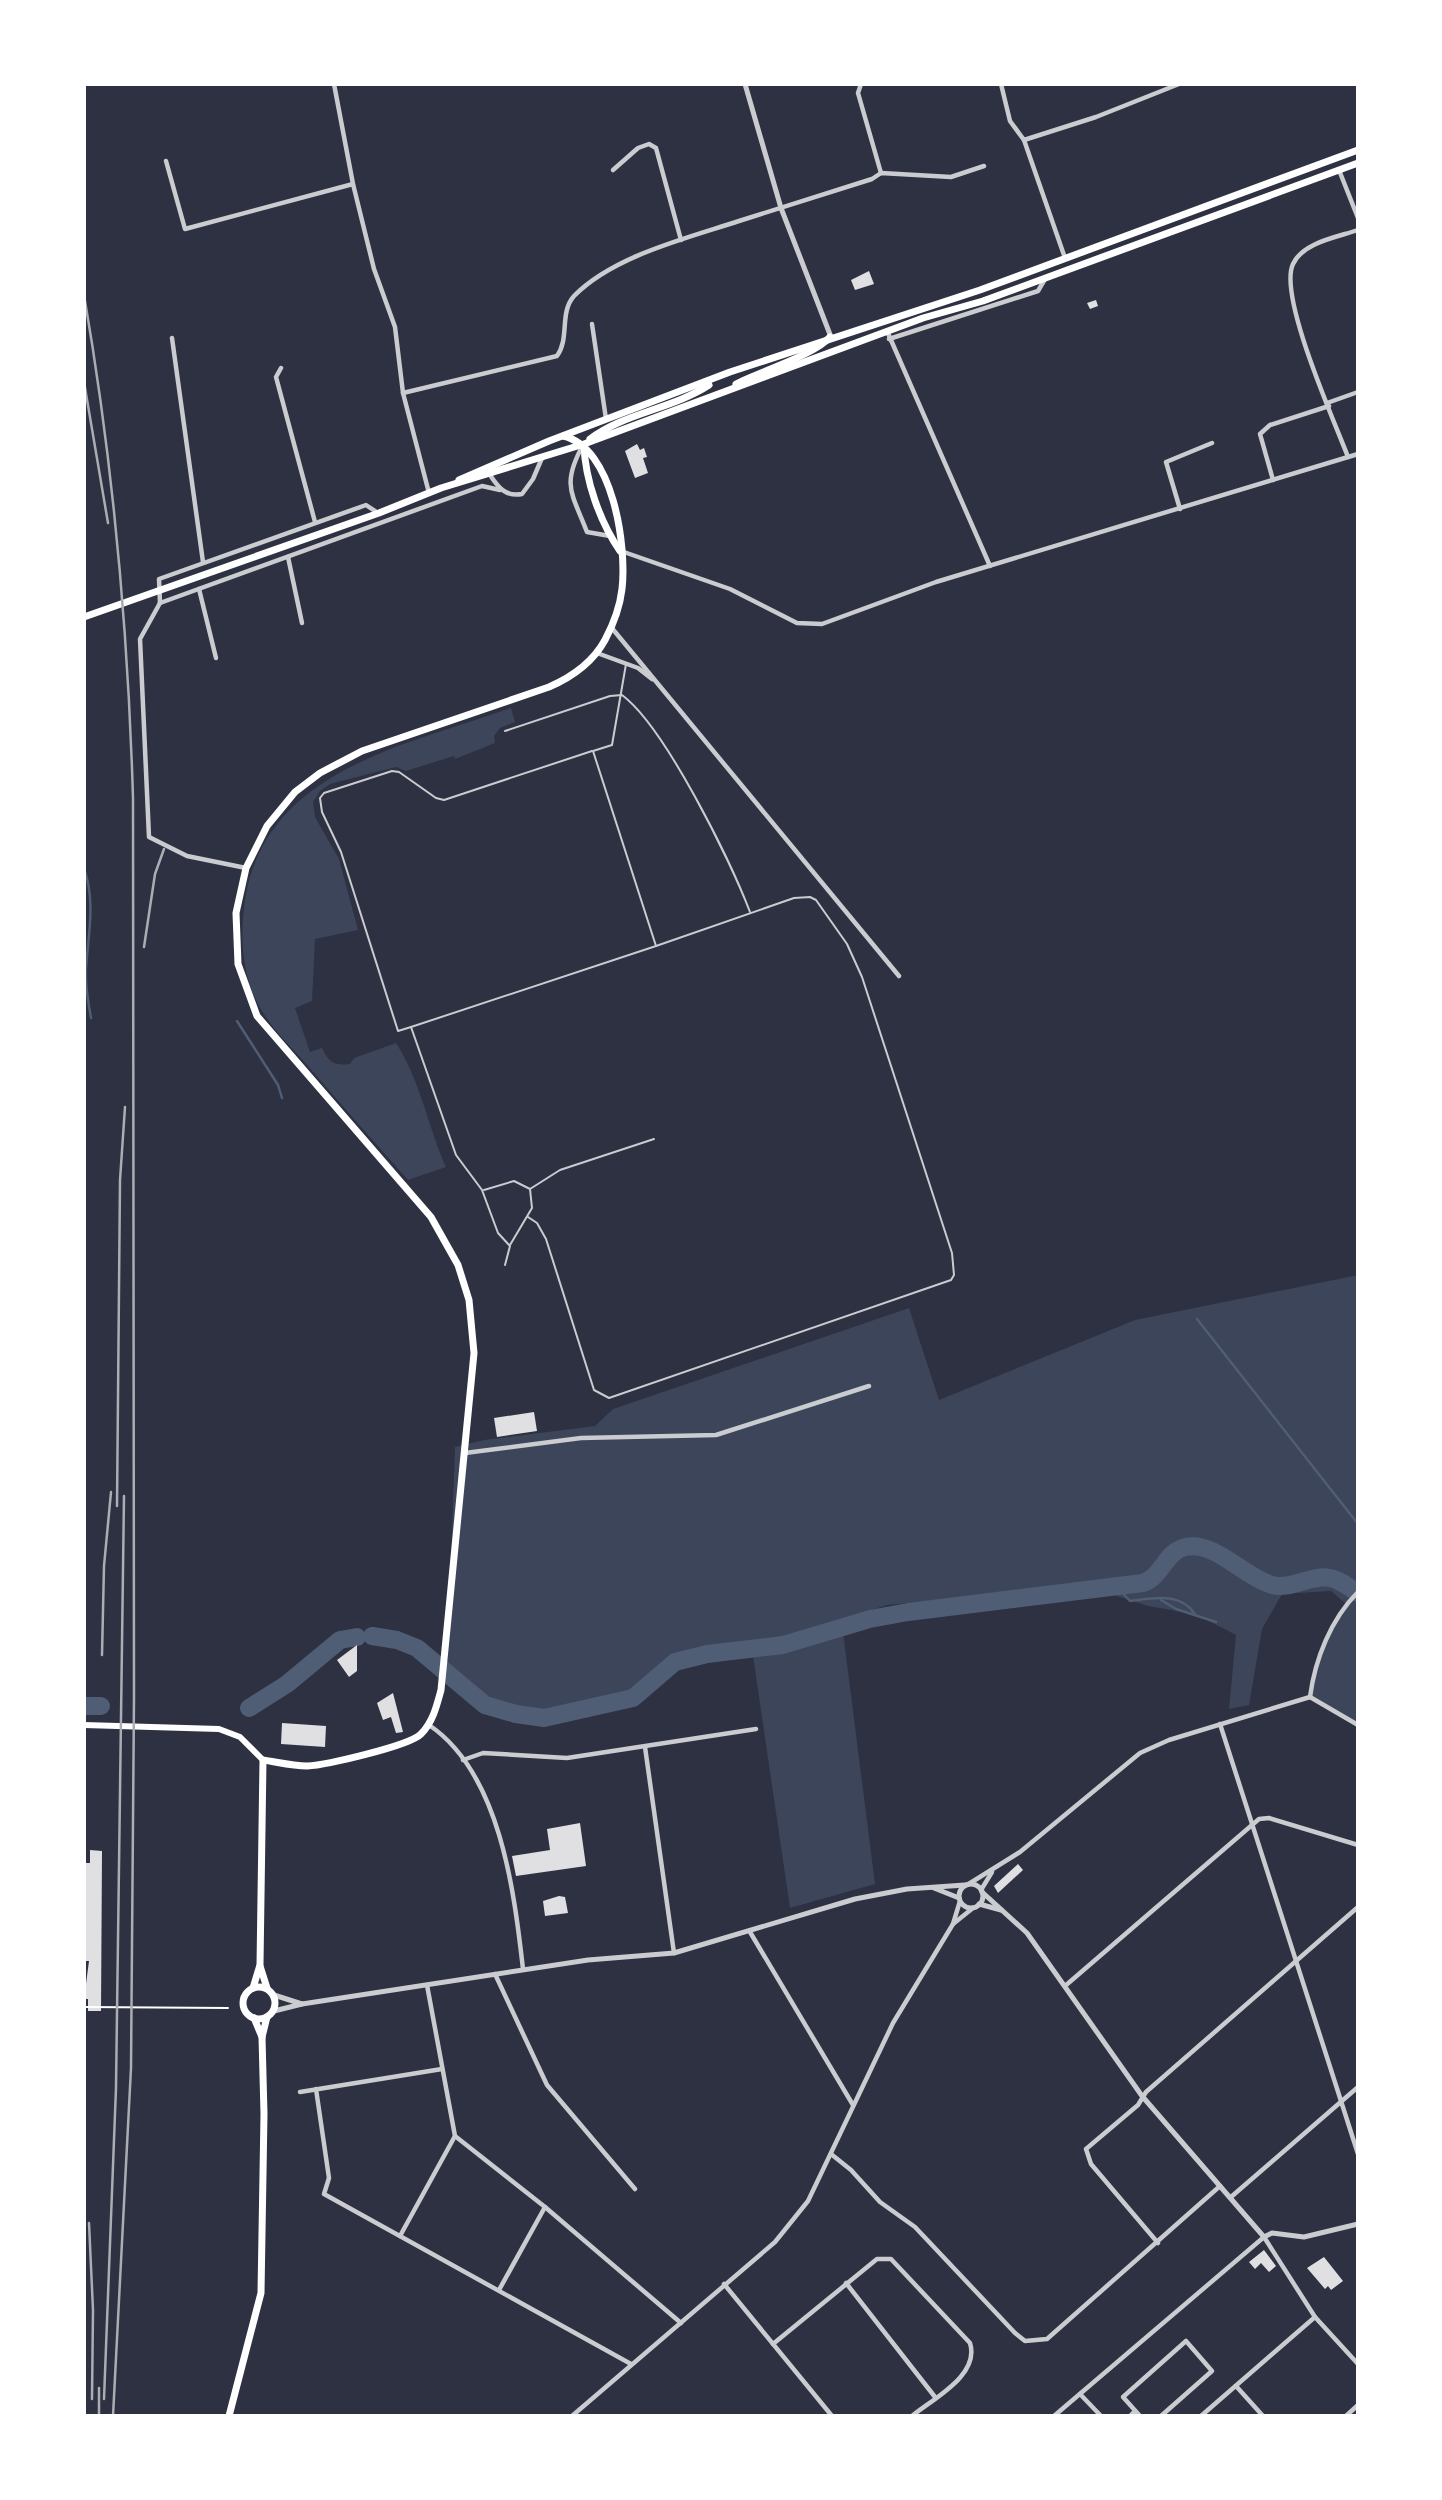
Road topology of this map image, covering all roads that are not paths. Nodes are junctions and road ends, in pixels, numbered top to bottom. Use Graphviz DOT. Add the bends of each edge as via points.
graph roads {
  1 [pos="334,84"];
  2 [pos="745,84"];
  3 [pos="861,84"];
  4 [pos="1001,84"];
  5 [pos="1179,84"];
  6 [pos="1172,85"];
  7 [pos="1024,140"];
  8 [pos="1358,150"];
  9 [pos="166,161"];
  10 [pos="1358,163"];
  11 [pos="984,166"];
  12 [pos="613,170"];
  13 [pos="1339,170"];
  14 [pos="881,173"];
  15 [pos="353,184"];
  16 [pos="782,208"];
  17 [pos="1358,218"];
  18 [pos="1358,229"];
  19 [pos="681,240"];
  20 [pos="1065,258"];
  21 [pos="593,324"];
  22 [pos="888,335"];
  23 [pos="831,337"];
  24 [pos="172,338"];
  25 [pos="842,348"];
  26 [pos="281,368"];
  27 [pos="730,372"];
  28 [pos="1358,392"];
  29 [pos="403,393"];
  30 [pos="705,400"];
  31 [pos="1328,404"];
  32 [pos="606,419"];
  33 [pos="563,436"];
  34 [pos="1212,443"];
  35 [pos="583,444"];
  36 [pos="1358,454"];
  37 [pos="542,457"];
  38 [pos="1348,457"];
  39 [pos="490,475"];
  40 [pos="1273,480"];
  41 [pos="441,488"];
  42 [pos="500,490"];
  43 [pos="429,493"];
  44 [pos="1180,509"];
  45 [pos="379,513"];
  46 [pos="315,522"];
  47 [pos="610,536"];
  48 [pos="621,551"];
  49 [pos="288,557"];
  50 [pos="203,562"];
  51 [pos="990,566"];
  52 [pos="199,589"];
  53 [pos="160,603"];
  54 [pos="84,617"];
  55 [pos="302,623"];
  56 [pos="611,627"];
  57 [pos="597,653"];
  58 [pos="216,658"];
  59 [pos="626,663"];
  60 [pos="661,687"];
  61 [pos="622,695"];
  62 [pos="505,731"];
  63 [pos="593,751"];
  64 [pos="246,868"];
  65 [pos="750,914"];
  66 [pos="656,946"];
  67 [pos="899,976"];
  68 [pos="411,1027"];
  69 [pos="654,1139"];
  70 [pos="530,1189"];
  71 [pos="482,1191"];
  72 [pos="528,1217"];
  73 [pos="510,1246"];
  74 [pos="505,1265"];
  75 [pos="869,1387"];
  76 [pos="465,1453"];
  77 [pos="1358,1592"];
  78 [pos="1310,1697"];
  79 [pos="1220,1724"];
  80 [pos="84,1725"];
  81 [pos="429,1725"];
  82 [pos="1358,1725"];
  83 [pos="756,1728"];
  84 [pos="645,1747"];
  85 [pos="463,1759"];
  86 [pos="263,1760"];
  87 [pos="1252,1823"];
  88 [pos="1358,1845"];
  89 [pos="995,1868"];
  90 [pos="966,1885"];
  91 [pos="934,1888"];
  92 [pos="982,1891"];
  93 [pos="960,1900"];
  94 [pos="979,1904"];
  95 [pos="1358,1907"];
  96 [pos="972,1908"];
  97 [pos="1004,1911"];
  98 [pos="953,1924"];
  99 [pos="750,1932"];
  100 [pos="674,1953"];
  101 [pos="1297,1961"];
  102 [pos="260,1965"];
  103 [pos="523,1969"];
  104 [pos="495,1974"];
  105 [pos="427,1985"];
  106 [pos="1065,1986"];
  107 [pos="253,1988"];
  108 [pos="267,1988"];
  109 [pos="274,1995"];
  110 [pos="302,2004"];
  111 [pos="270,2014"];
  112 [pos="254,2018"];
  113 [pos="262,2037"];
  114 [pos="442,2069"];
  115 [pos="1358,2087"];
  116 [pos="316,2089"];
  117 [pos="300,2092"];
  118 [pos="1142,2096"];
  119 [pos="1343,2101"];
  120 [pos="853,2105"];
  121 [pos="455,2136"];
  122 [pos="831,2154"];
  123 [pos="1358,2154"];
  124 [pos="1220,2186"];
  125 [pos="635,2189"];
  126 [pos="1231,2197"];
  127 [pos="545,2207"];
  128 [pos="1358,2224"];
  129 [pos="400,2236"];
  130 [pos="1265,2237"];
  131 [pos="1158,2243"];
  132 [pos="846,2283"];
  133 [pos="724,2284"];
  134 [pos="499,2290"];
  135 [pos="1315,2317"];
  136 [pos="681,2323"];
  137 [pos="773,2344"];
  138 [pos="631,2364"];
  139 [pos="1358,2364"];
  140 [pos="1236,2386"];
  141 [pos="1080,2394"];
  142 [pos="935,2397"];
  143 [pos="1358,2405"];
  144 [pos="1135,2411"];
  145 [pos="229,2416"];
  146 [pos="572,2416"];
  147 [pos="832,2416"];
  148 [pos="912,2416"];
  149 [pos="1054,2416"];
  150 [pos="1101,2416"];
  151 [pos="1130,2416"];
  152 [pos="1140,2416"];
  153 [pos="1161,2416"];
  154 [pos="1202,2416"];
  155 [pos="1263,2416"];
  156 [pos="1346,2416"];
  1 -- 15 [label="street"];
  2 -- 16 [label="street"];
  3 -- 14 [label="street" via="858,93"];
  4 -- 7 [label="street" via="1010,121"];
  5 -- 6 [label="street"];
  6 -- 7 [label="street" via="1096,117"];
  7 -- 20 [label="street"];
  8 -- 20 [label="main road"];
  9 -- 15 [label="street" via="185,229"];
  10 -- 13 [label="main road"];
  11 -- 14 [label="street" via="951,177"];
  12 -- 19 [label="street" via="638,148 649,144 656,148"];
  13 -- 17 [label="street"];
  13 -- 22 [label="main road"];
  14 -- 16 [label="street"];
  15 -- 29 [label="street" via="374,270 395,327"];
  16 -- 19 [label="street"];
  16 -- 23 [label="street"];
  18 -- 31 [label="street" via="1306,248 1294,262 1289,281 1307,352"];
  19 -- 29 [label="street" via="636,257 583,289 566,307 563,347 557,356"];
  20 -- 23 [label="main road"];
  21 -- 32 [label="street"];
  22 -- 25 [label="main road"];
  22 -- 51 [label="street"];
  23 -- 25 [label="main road"];
  23 -- 27 [label="main road"];
  23 -- 30 [label="main road" via="821,348 772,366"];
  24 -- 50 [label="street"];
  25 -- 30 [label="main road"];
  26 -- 46 [label="street" via="276,377"];
  27 -- 32 [label="main road"];
  27 -- 35 [label="main road" via="687,399 604,429"];
  28 -- 31 [label="street"];
  29 -- 43 [label="street"];
  30 -- 35 [label="main road"];
  31 -- 38 [label="street"];
  31 -- 40 [label="street" via="1270,425 1260,434"];
  32 -- 33 [label="main road"];
  33 -- 35 [label="main road"];
  33 -- 41 [label="main road"];
  34 -- 44 [label="street" via="1166,463"];
  35 -- 37 [label="main road"];
  35 -- 47 [label="main road" via="585,468"];
  35 -- 47 [label="street" via="568,483 587,532"];
  35 -- 48 [label="main road" via="600,467 622,532"];
  36 -- 38 [label="street"];
  37 -- 39 [label="main road"];
  37 -- 42 [label="street" via="524,493"];
  38 -- 40 [label="street"];
  39 -- 41 [label="main road"];
  39 -- 42 [label="street"];
  40 -- 44 [label="street"];
  41 -- 43 [label="main road"];
  42 -- 49 [label="street" via="482,486"];
  43 -- 45 [label="main road"];
  44 -- 51 [label="street"];
  45 -- 46 [label="street" via="366,505"];
  45 -- 54 [label="main road"];
  46 -- 50 [label="street"];
  47 -- 48 [label="main road"];
  48 -- 51 [label="street" via="730,589 809,626"];
  48 -- 56 [label="main road" via="622,590"];
  49 -- 52 [label="street"];
  49 -- 55 [label="street"];
  50 -- 53 [label="street" via="159,579"];
  52 -- 53 [label="street"];
  52 -- 58 [label="street"];
  53 -- 64 [label="street" via="140,639 149,837 187,856"];
  56 -- 57 [label="main road"];
  56 -- 60 [label="street"];
  57 -- 59 [label="street"];
  57 -- 64 [label="main road" via="573,675 549,688 362,751 320,773 274,815"];
  59 -- 60 [label="street"];
  59 -- 61 [label="lane"];
  60 -- 67 [label="street"];
  61 -- 62 [label="lane"];
  61 -- 63 [label="lane" via="612,745"];
  61 -- 65 [label="lane" via="648,722 681,774 738,881"];
  63 -- 66 [label="lane"];
  63 -- 68 [label="lane" via="444,800 391,771 330,789 320,798 398,1031"];
  64 -- 76 [label="main road" via="236,913 236,954 257,1016 430,1217 458,1265 475,1343"];
  65 -- 66 [label="lane"];
  65 -- 72 [label="lane" via="810,897 847,944 896,1077 952,1253 951,1280 609,1398 594,1390 546,1239"];
  66 -- 68 [label="lane"];
  68 -- 71 [label="lane" via="456,1154"];
  69 -- 70 [label="lane" via="561,1170"];
  70 -- 71 [label="lane" via="514,1181"];
  70 -- 72 [label="lane" via="533,1202"];
  71 -- 73 [label="lane" via="498,1233"];
  72 -- 73 [label="lane"];
  73 -- 74 [label="lane"];
  75 -- 76 [label="street" via="716,1435 581,1438"];
  76 -- 81 [label="main road" via="441,1689"];
  77 -- 78 [label="street" via="1346,1604 1324,1647"];
  78 -- 79 [label="street"];
  78 -- 82 [label="street"];
  79 -- 87 [label="street"];
  79 -- 89 [label="street" via="1140,1753"];
  80 -- 86 [label="main road" via="219,1729 240,1737"];
  81 -- 85 [label="street"];
  81 -- 86 [label="main road" via="406,1743 326,1765"];
  83 -- 84 [label="street"];
  84 -- 85 [label="street" via="567,1758 483,1753"];
  84 -- 100 [label="street"];
  85 -- 103 [label="street" via="496,1823"];
  86 -- 102 [label="main road"];
  87 -- 88 [label="street" via="1269,1818"];
  87 -- 101 [label="street"];
  87 -- 106 [label="street"];
  89 -- 90 [label="street"];
  89 -- 92 [label="street"];
  90 -- 91 [label="street"];
  90 -- 92 [label="street"];
  90 -- 93 [label="street"];
  91 -- 93 [label="street"];
  91 -- 99 [label="street" via="855,1899"];
  92 -- 94 [label="street"];
  92 -- 97 [label="street"];
  93 -- 96 [label="street"];
  93 -- 98 [label="street"];
  94 -- 96 [label="street"];
  94 -- 97 [label="street"];
  95 -- 101 [label="street"];
  96 -- 98 [label="street"];
  97 -- 106 [label="street" via="1027,1933"];
  98 -- 120 [label="street" via="910,1991"];
  99 -- 100 [label="street"];
  99 -- 120 [label="street"];
  100 -- 103 [label="street"];
  101 -- 118 [label="street"];
  101 -- 119 [label="street"];
  102 -- 107 [label="main road"];
  102 -- 108 [label="main road"];
  103 -- 104 [label="street"];
  104 -- 105 [label="street"];
  104 -- 125 [label="street" via="547,2085"];
  105 -- 110 [label="street"];
  105 -- 114 [label="street"];
  106 -- 118 [label="street"];
  107 -- 108 [label="main road"];
  107 -- 112 [label="main road" via="243,2001 246,2013"];
  108 -- 109 [label="main road"];
  109 -- 110 [label="street"];
  109 -- 111 [label="main road"];
  110 -- 111 [label="street"];
  111 -- 112 [label="main road"];
  111 -- 113 [label="main road"];
  112 -- 113 [label="main road"];
  113 -- 145 [label="main road" via="261,2293"];
  114 -- 116 [label="street"];
  114 -- 121 [label="street"];
  115 -- 119 [label="street"];
  116 -- 117 [label="street"];
  116 -- 129 [label="street" via="329,2178 324,2194"];
  118 -- 124 [label="street"];
  118 -- 131 [label="street" via="1138,2105 1086,2149 1091,2165"];
  119 -- 123 [label="street"];
  119 -- 126 [label="street"];
  120 -- 122 [label="street"];
  121 -- 127 [label="street"];
  121 -- 129 [label="street"];
  122 -- 131 [label="street" via="880,2202 915,2227 1025,2341 1046,2339"];
  122 -- 133 [label="street" via="808,2201 775,2242"];
  124 -- 126 [label="street"];
  124 -- 131 [label="street"];
  126 -- 130 [label="street"];
  127 -- 134 [label="street"];
  127 -- 136 [label="street"];
  128 -- 130 [label="street" via="1304,2237 1272,2233"];
  129 -- 134 [label="street"];
  130 -- 135 [label="street"];
  130 -- 141 [label="street"];
  132 -- 137 [label="street"];
  132 -- 142 [label="street"];
  132 -- 142 [label="street" via="877,2259 891,2259 970,2343 968,2370"];
  133 -- 136 [label="street"];
  133 -- 137 [label="street"];
  134 -- 138 [label="street"];
  135 -- 139 [label="street"];
  135 -- 140 [label="street"];
  136 -- 138 [label="street"];
  137 -- 147 [label="street"];
  138 -- 146 [label="street"];
  140 -- 154 [label="street"];
  140 -- 155 [label="street"];
  141 -- 149 [label="street"];
  141 -- 150 [label="street"];
  142 -- 148 [label="street"];
  143 -- 156 [label="street"];
  144 -- 151 [label="street"];
  144 -- 152 [label="street"];
  144 -- 153 [label="street" via="1123,2397 1186,2341 1212,2371"];
}
